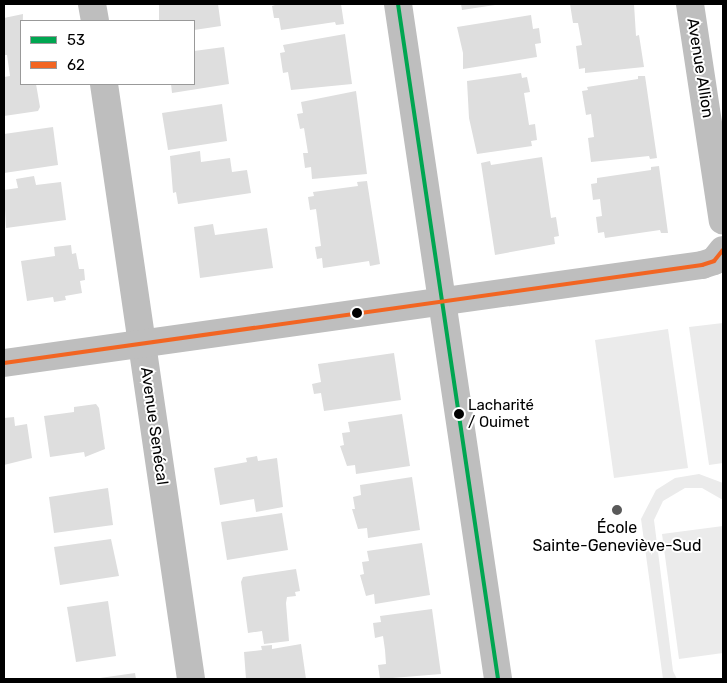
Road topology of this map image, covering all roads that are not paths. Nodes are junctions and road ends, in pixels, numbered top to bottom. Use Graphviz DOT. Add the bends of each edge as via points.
graph roads {
  1 [pos="92,4"];
  2 [pos="398,4"];
  3 [pos="690,4"];
  4 [pos="95,20"];
  5 [pos="104,85"];
  6 [pos="723,221"];
  7 [pos="723,251"];
  8 [pos="442,301"];
  9 [pos="142,343"];
  10 [pos="4,363"];
  11 [pos="191,679"];
  12 [pos="498,679"];
  1 -- 4 [label="street"];
  2 -- 8 [label="street"];
  3 -- 6 [label="street, Avenue Allion"];
  5 -- 9 [label="street, Avenue Senécal"];
  7 -- 8 [label="street" via="702,265"];
  8 -- 9 [label="street"];
  8 -- 12 [label="street"];
  9 -- 10 [label="street"];
  9 -- 11 [label="street, Avenue Senécal"];
}
